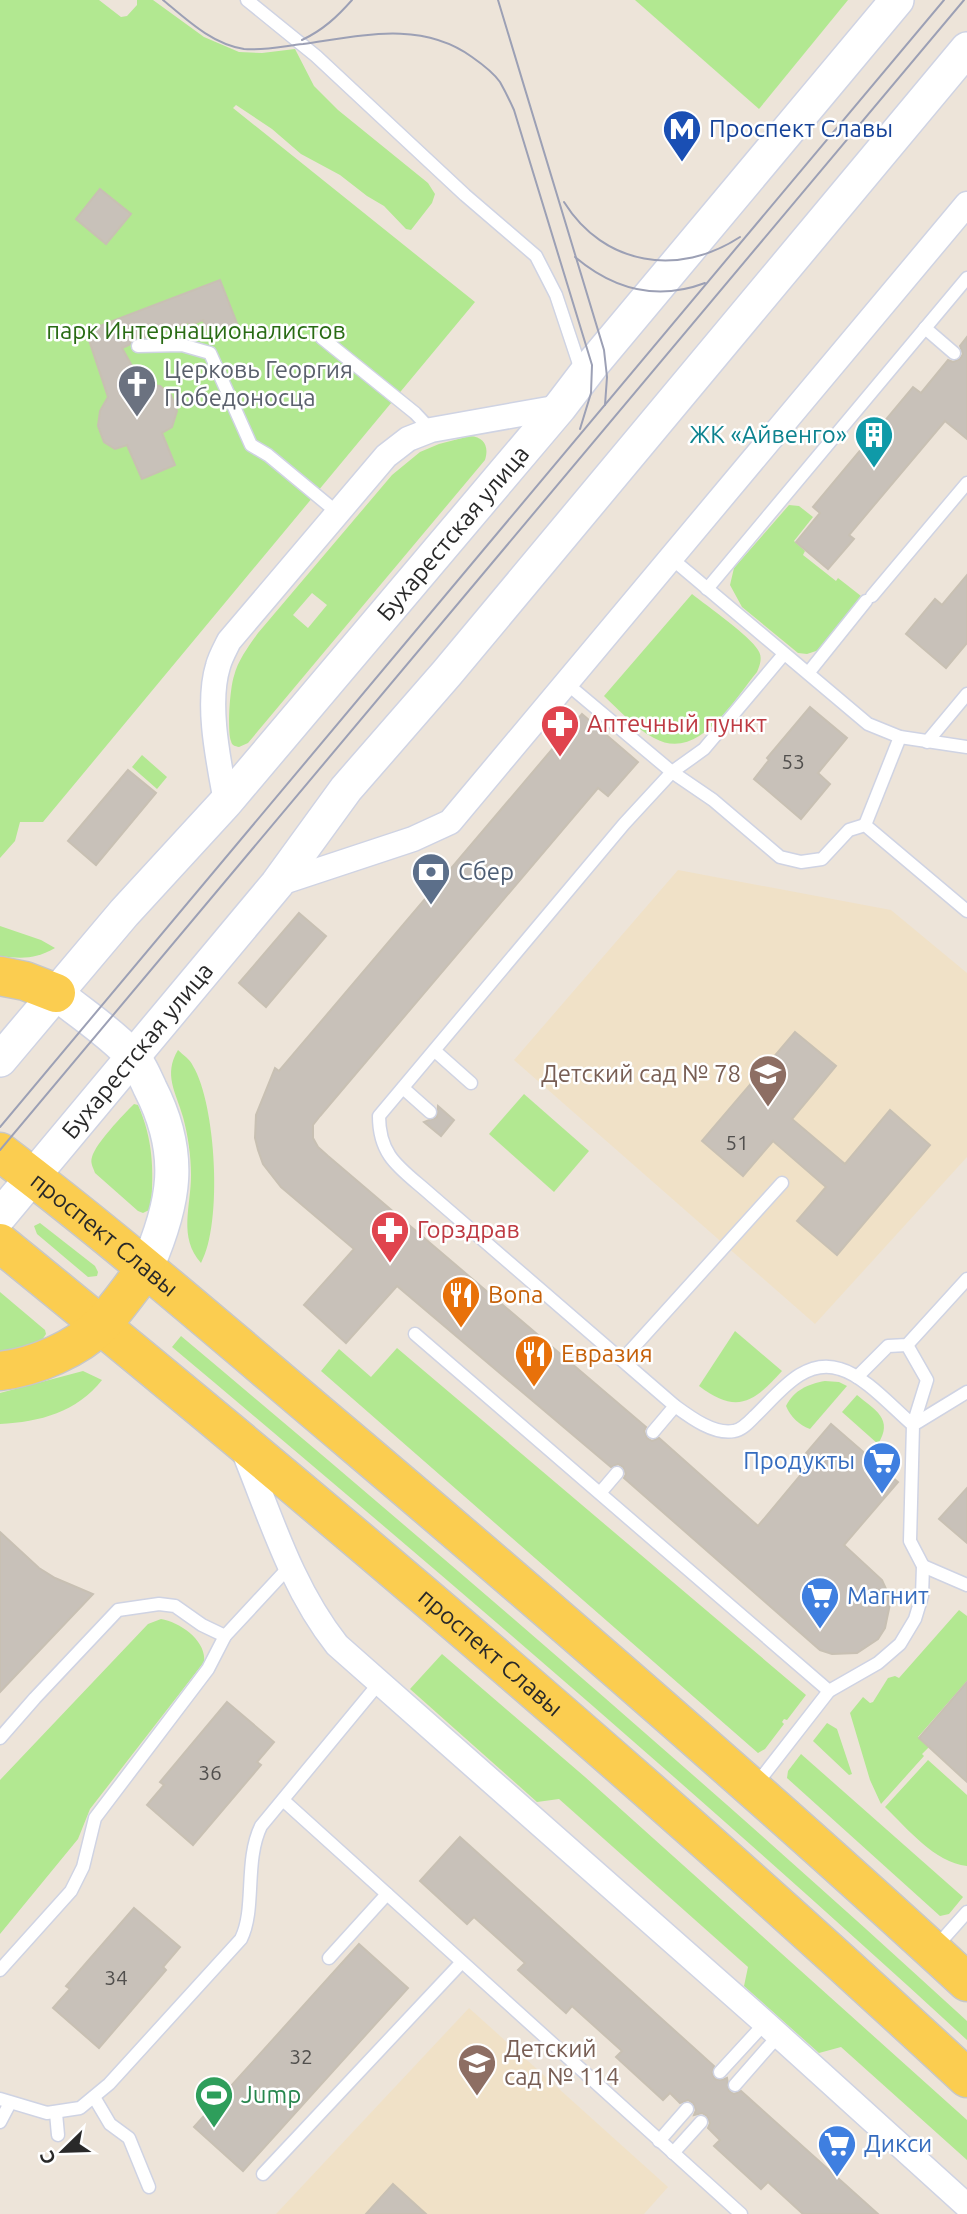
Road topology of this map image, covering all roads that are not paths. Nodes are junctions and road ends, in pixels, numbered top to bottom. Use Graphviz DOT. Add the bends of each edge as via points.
graph roads {
  1 [pos="247,0"];
  2 [pos="897,0"];
  3 [pos="967,49"];
  4 [pos="967,204"];
  5 [pos="967,278"];
  6 [pos="955,292"];
  7 [pos="967,302"];
  8 [pos="925,328"];
  9 [pos="322,338"];
  10 [pos="138,346"];
  11 [pos="954,353"];
  12 [pos="583,377"];
  13 [pos="560,407"];
  14 [pos="431,430"];
  15 [pos="967,483"];
  16 [pos="338,513"];
  17 [pos="671,558"];
  18 [pos="707,589"];
  19 [pos="784,654"];
  20 [pos="808,672"];
  21 [pos="566,683"];
  22 [pos="967,694"];
  23 [pos="900,737"];
  24 [pos="927,742"];
  25 [pos="967,747"];
  26 [pos="672,772"];
  27 [pos="226,802"];
  28 [pos="865,825"];
  29 [pos="276,884"];
  30 [pos="967,911"];
  31 [pos="0,976"];
  32 [pos="56,993"];
  33 [pos="435,1051"];
  34 [pos="132,1056"];
  35 [pos="0,1060"];
  36 [pos="471,1083"];
  37 [pos="403,1088"];
  38 [pos="430,1112"];
  39 [pos="0,1152"];
  40 [pos="32,1177"];
  41 [pos="782,1184"];
  42 [pos="0,1216"];
  43 [pos="0,1243"];
  44 [pos="146,1269"];
  45 [pos="967,1279"];
  46 [pos="101,1325"];
  47 [pos="415,1334"];
  48 [pos="907,1345"];
  49 [pos="623,1359"];
  50 [pos="0,1371"];
  51 [pos="857,1377"];
  52 [pos="967,1392"];
  53 [pos="675,1406"];
  54 [pos="913,1425"];
  55 [pos="653,1432"];
  56 [pos="240,1440"];
  57 [pos="617,1473"];
  58 [pos="600,1493"];
  59 [pos="290,1566"];
  60 [pos="923,1566"];
  61 [pos="967,1585"];
  62 [pos="225,1636"];
  63 [pos="380,1682"];
  64 [pos="829,1690"];
  65 [pos="0,1738"];
  66 [pos="753,1789"];
  67 [pos="283,1800"];
  68 [pos="387,1894"];
  69 [pos="967,1912"];
  70 [pos="933,1951"];
  71 [pos="329,1958"];
  72 [pos="462,1962"];
  73 [pos="0,1970"];
  74 [pos="967,1982"];
  75 [pos="772,2030"];
  76 [pos="720,2072"];
  77 [pos="967,2078"];
  78 [pos="734,2085"];
  79 [pos="94,2097"];
  80 [pos="5,2101"];
  81 [pos="687,2109"];
  82 [pos="56,2113"];
  83 [pos="0,2122"];
  84 [pos="701,2122"];
  85 [pos="58,2135"];
  86 [pos="659,2141"];
  87 [pos="673,2153"];
  88 [pos="264,2174"];
  89 [pos="149,2187"];
  90 [pos="967,2206"];
  91 [pos="741,2214"];
  1 -- 12 [label="lane" via="316,56 536,256 556,295"];
  2 -- 12 [label="main road, Бухарестская улица"];
  3 -- 29 [label="main road, Бухарестская улица" via="346,789"];
  4 -- 17 [label="street"];
  5 -- 6 [label="lane"];
  6 -- 7 [label="lane"];
  6 -- 8 [label="lane"];
  8 -- 11 [label="lane"];
  8 -- 18 [label="lane"];
  9 -- 14 [label="lane"];
  10 -- 16 [label="lane" via="182,345 210,353 251,445"];
  12 -- 13 [label="main road, Бухарестская улица"];
  13 -- 14 [label="street"];
  13 -- 27 [label="main road, Бухарестская улица"];
  14 -- 16 [label="street" via="408,439 386,456"];
  15 -- 20 [label="lane"];
  16 -- 27 [label="street" via="229,641 217,667 215,745"];
  17 -- 18 [label="lane"];
  17 -- 21 [label="street"];
  18 -- 19 [label="lane"];
  19 -- 20 [label="lane"];
  19 -- 26 [label="lane" via="704,749"];
  20 -- 23 [label="lane" via="868,724"];
  21 -- 26 [label="lane"];
  21 -- 29 [label="street" via="443,827"];
  22 -- 24 [label="lane"];
  23 -- 24 [label="lane"];
  23 -- 28 [label="lane"];
  24 -- 25 [label="lane"];
  26 -- 28 [label="lane" via="713,800 780,858 822,859 849,830"];
  26 -- 33 [label="lane"];
  27 -- 32 [label="main road, Бухарестская улица"];
  28 -- 30 [label="lane"];
  29 -- 34 [label="main road, Бухарестская улица"];
  31 -- 32 [label="main road"];
  32 -- 34 [label="main road"];
  32 -- 35 [label="main road, Бухарестская улица"];
  33 -- 36 [label="lane"];
  33 -- 37 [label="lane"];
  34 -- 40 [label="main road, Бухарестская улица"];
  34 -- 44 [label="main road" via="161,1109 173,1175 169,1207"];
  37 -- 38 [label="lane"];
  37 -- 49 [label="lane" via="379,1116 384,1148 395,1163"];
  39 -- 40 [label="main road, проспект Славы"];
  40 -- 42 [label="main road, Бухарестская улица"];
  40 -- 44 [label="main road, проспект Славы"];
  41 -- 49 [label="lane"];
  43 -- 46 [label="main road, проспект Славы"];
  44 -- 46 [label="main road"];
  44 -- 66 [label="main road, проспект Славы"];
  45 -- 48 [label="lane"];
  46 -- 50 [label="main road" via="44,1360"];
  46 -- 56 [label="main road, проспект Славы"];
  47 -- 58 [label="lane"];
  48 -- 51 [label="lane" via="888,1346"];
  48 -- 54 [label="lane" via="927,1380"];
  49 -- 53 [label="lane"];
  51 -- 53 [label="lane" via="840,1368 803,1372 734,1432 719,1431"];
  51 -- 54 [label="lane"];
  52 -- 54 [label="lane"];
  53 -- 55 [label="lane"];
  54 -- 60 [label="lane" via="910,1541"];
  56 -- 59 [label="street"];
  56 -- 77 [label="main road, проспект Славы" via="678,1817"];
  57 -- 58 [label="lane"];
  58 -- 64 [label="lane"];
  59 -- 62 [label="lane"];
  59 -- 63 [label="street" via="318,1621 337,1645"];
  60 -- 61 [label="lane"];
  60 -- 64 [label="lane" via="922,1596 900,1644 878,1663"];
  62 -- 65 [label="lane" via="175,1606 118,1610"];
  62 -- 73 [label="lane" via="208,1669 95,1818 83,1867 71,1891"];
  63 -- 67 [label="lane"];
  63 -- 75 [label="street"];
  64 -- 66 [label="lane"];
  66 -- 70 [label="main road, проспект Славы"];
  67 -- 68 [label="lane"];
  67 -- 79 [label="lane" via="254,1839 241,1939"];
  68 -- 71 [label="lane"];
  68 -- 72 [label="lane"];
  69 -- 70 [label="lane"];
  70 -- 74 [label="main road, проспект Славы"];
  72 -- 86 [label="lane"];
  72 -- 88 [label="lane"];
  75 -- 76 [label="lane"];
  75 -- 78 [label="lane"];
  75 -- 90 [label="street"];
  79 -- 82 [label="lane" via="80,2108"];
  79 -- 89 [label="lane" via="110,2124 129,2138"];
  80 -- 82 [label="lane"];
  80 -- 83 [label="lane"];
  81 -- 86 [label="lane"];
  82 -- 85 [label="lane"];
  84 -- 87 [label="lane"];
  86 -- 87 [label="lane"];
  87 -- 91 [label="lane"];
}
